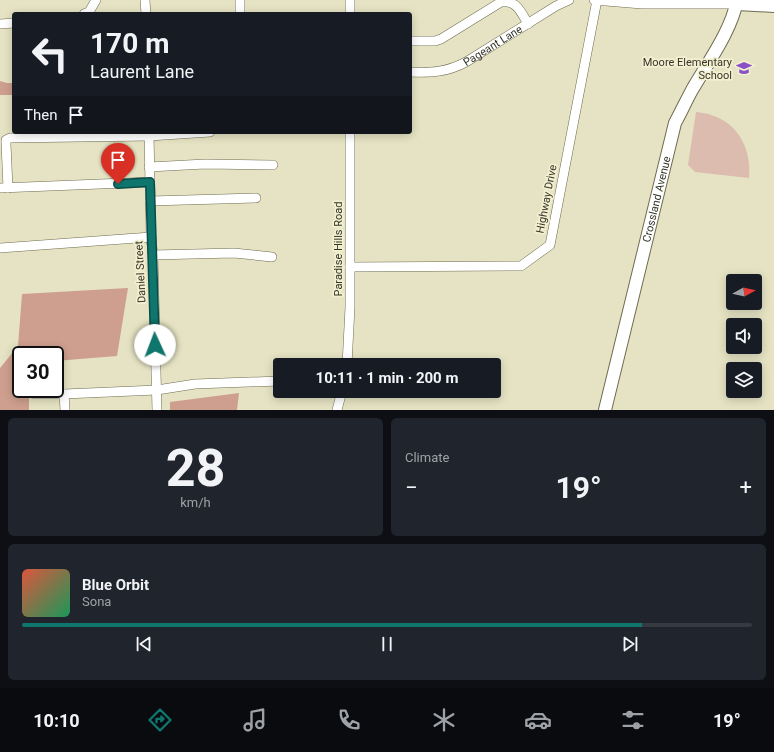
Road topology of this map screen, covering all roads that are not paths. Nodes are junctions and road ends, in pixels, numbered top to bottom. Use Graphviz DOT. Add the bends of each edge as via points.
graph roads {
  1 [pos="96,0"];
  2 [pos="145,0"];
  3 [pos="240,0"];
  4 [pos="350,0"];
  5 [pos="569,0"];
  6 [pos="596,0"];
  7 [pos="737,2"];
  8 [pos="774,6"];
  9 [pos="89,12"];
  10 [pos="146,12"];
  11 [pos="240,12"];
  12 [pos="350,12"];
  13 [pos="12,23"];
  14 [pos="0,24"];
  15 [pos="528,24"];
  16 [pos="412,41"];
  17 [pos="412,72"];
  18 [pos="149,134"];
  19 [pos="350,134"];
  20 [pos="273,165"];
  21 [pos="149,166"];
  22 [pos="150,182"];
  23 [pos="4,188"];
  24 [pos="256,198"];
  25 [pos="150,201"];
  26 [pos="151,237"];
  27 [pos="0,248"];
  28 [pos="153,255"];
  29 [pos="272,257"];
  30 [pos="350,267"];
  31 [pos="348,358"];
  32 [pos="273,381"];
  33 [pos="157,390"];
  34 [pos="64,394"];
  35 [pos="340,398"];
  36 [pos="65,410"];
  37 [pos="157,410"];
  38 [pos="337,410"];
  39 [pos="605,410"];
  1 -- 9 [label="street"];
  2 -- 10 [label="street"];
  3 -- 11 [label="street"];
  4 -- 12 [label="street"];
  5 -- 15 [label="street, Pageant Lane"];
  6 -- 7 [label="street" via="642,4"];
  6 -- 30 [label="street, Highway Drive" via="550,245 521,266"];
  7 -- 8 [label="main road"];
  7 -- 39 [label="main road, Crossland Avenue" via="725,32 675,123"];
  13 -- 14 [label="street"];
  15 -- 16 [label="street" via="517,6 512,2 501,2 441,39"];
  15 -- 17 [label="street, Pageant Lane" via="454,68 439,72"];
  18 -- 21 [label="street, Daniel Street"];
  18 -- 23 [label="street" via="6,140"];
  19 -- 30 [label="street, Paradise Hills Road"];
  20 -- 21 [label="street"];
  21 -- 22 [label="street, Daniel Street"];
  22 -- 23 [label="street"];
  22 -- 25 [label="street, Daniel Street"];
  24 -- 25 [label="street"];
  25 -- 26 [label="street, Daniel Street"];
  26 -- 27 [label="street"];
  26 -- 28 [label="street, Daniel Street"];
  28 -- 29 [label="street" via="234,253"];
  28 -- 33 [label="street, Daniel Street"];
  30 -- 31 [label="street, Paradise Hills Road"];
  32 -- 33 [label="street" via="195,384"];
  33 -- 34 [label="street"];
  33 -- 37 [label="street, Daniel Street"];
  34 -- 36 [label="street"];
  35 -- 38 [label="street"];
}
